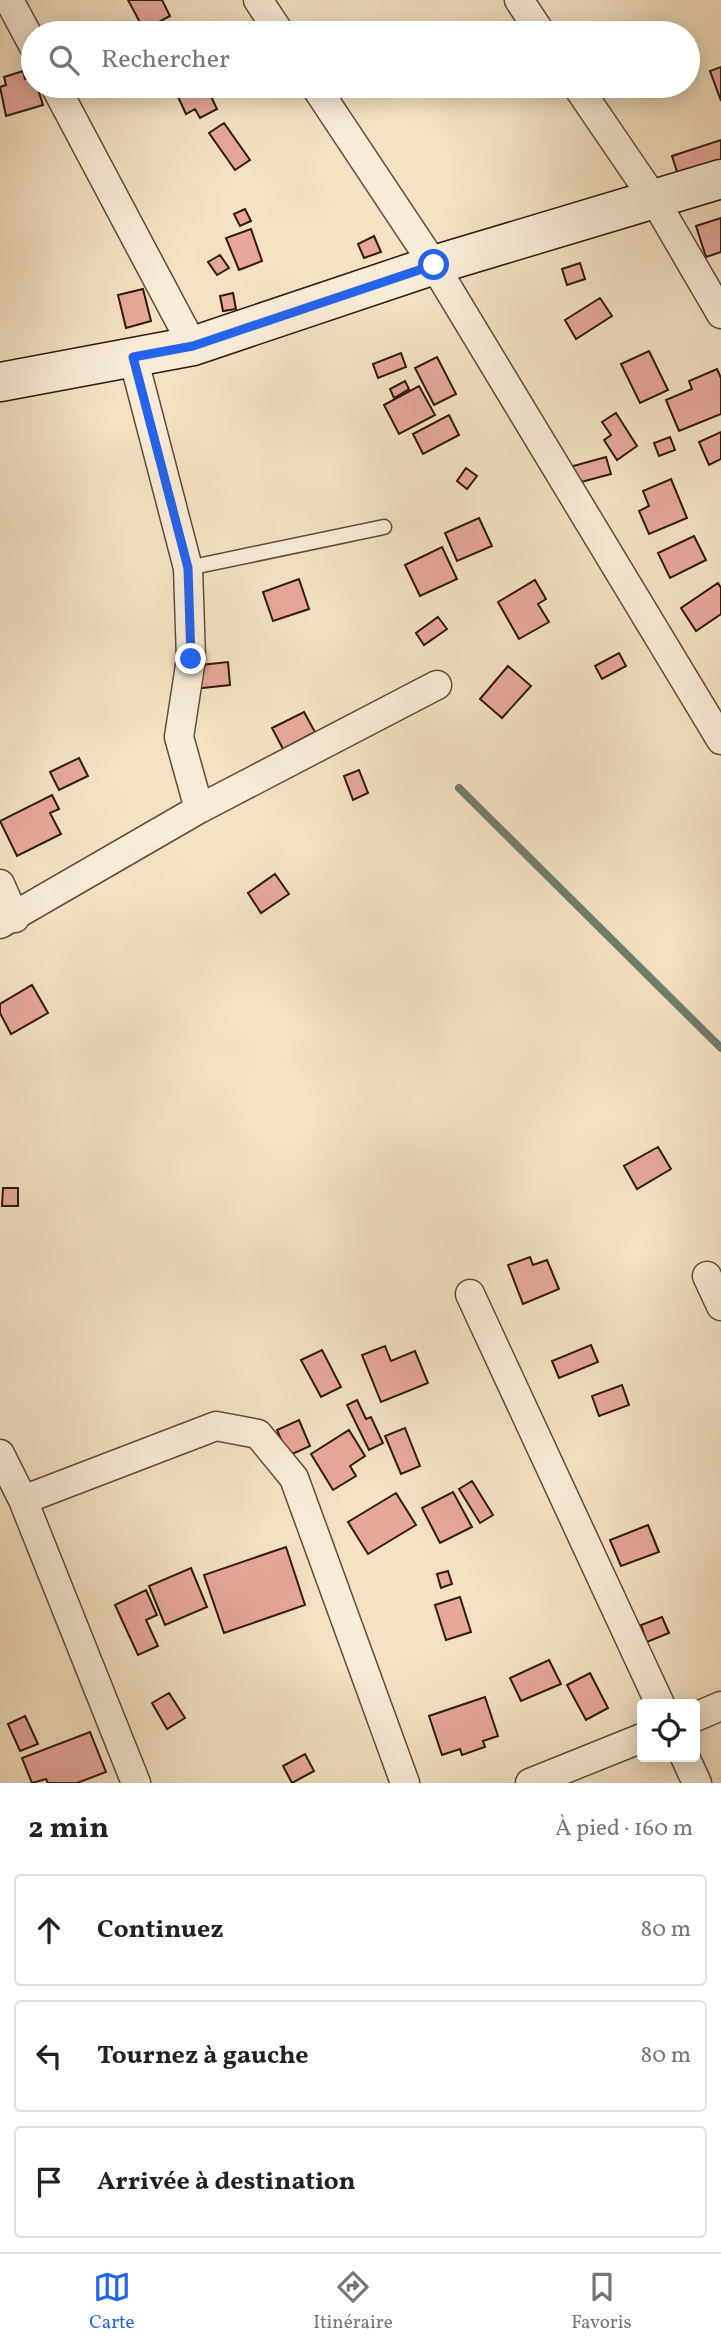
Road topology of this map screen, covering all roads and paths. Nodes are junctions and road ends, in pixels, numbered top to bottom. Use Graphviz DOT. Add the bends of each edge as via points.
graph roads {
  1 [pos="9,0"];
  2 [pos="258,0"];
  3 [pos="519,0"];
  4 [pos="273,21"];
  5 [pos="533,21"];
  6 [pos="21,22"];
  7 [pos="61,98"];
  8 [pos="323,98"];
  9 [pos="585,98"];
  10 [pos="721,178"];
  11 [pos="654,200"];
  12 [pos="434,265"];
  13 [pos="721,314"];
  14 [pos="193,346"];
  15 [pos="133,357"];
  16 [pos="0,382"];
  17 [pos="384,527"];
  18 [pos="188,568"];
  19 [pos="437,685"];
  20 [pos="721,740"];
  21 [pos="199,808"];
  22 [pos="0,884"];
  23 [pos="8,921"];
  24 [pos="707,1276"];
  25 [pos="470,1294"];
  26 [pos="721,1306"];
  27 [pos="0,1454"];
  28 [pos="23,1500"];
  29 [pos="658,1699"];
  30 [pos="721,1706"];
  31 [pos="700,1715"];
  32 [pos="637,1740"];
  33 [pos="687,1762"];
  34 [pos="136,1783"];
  35 [pos="405,1783"];
  36 [pos="530,1783"];
  37 [pos="697,1783"];
  1 -- 6 [label="street"];
  2 -- 4 [label="street"];
  3 -- 5 [label="street"];
  7 -- 14 [label="street"];
  8 -- 12 [label="street"];
  9 -- 11 [label="street"];
  10 -- 11 [label="street"];
  11 -- 12 [label="street"];
  11 -- 13 [label="street"];
  12 -- 14 [label="street"];
  12 -- 20 [label="street"];
  14 -- 15 [label="street"];
  15 -- 16 [label="street"];
  15 -- 18 [label="street"];
  17 -- 18 [label="lane"];
  18 -- 21 [label="street" via="191,659 179,737"];
  19 -- 21 [label="street"];
  21 -- 23 [label="street"];
  22 -- 23 [label="street"];
  24 -- 26 [label="street"];
  25 -- 29 [label="street"];
  27 -- 28 [label="street"];
  28 -- 34 [label="street"];
  28 -- 35 [label="street" via="216,1426 258,1434 294,1478"];
  30 -- 31 [label="street"];
  32 -- 36 [label="street"];
  33 -- 37 [label="street"];
}
